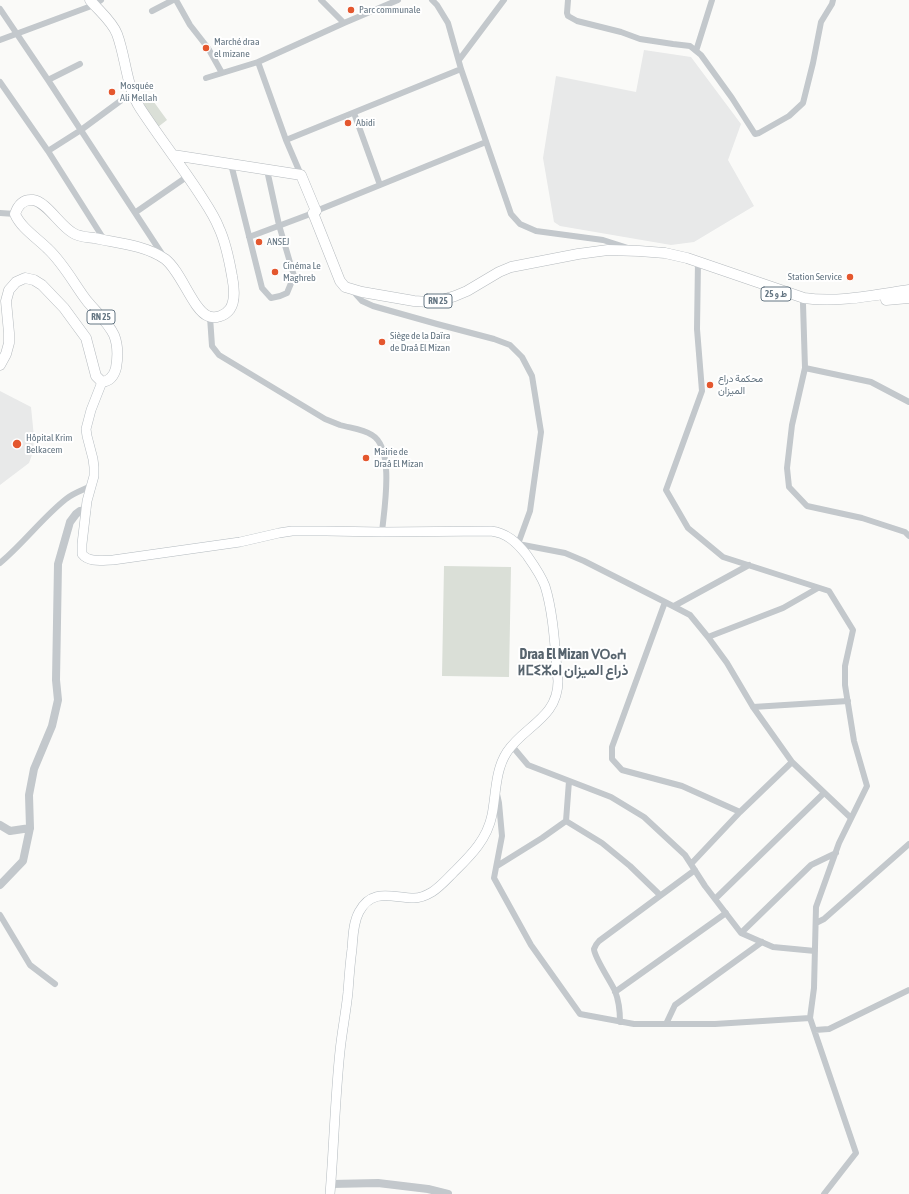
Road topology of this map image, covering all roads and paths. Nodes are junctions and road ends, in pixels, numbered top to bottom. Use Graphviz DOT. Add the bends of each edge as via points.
graph roads {
  1 [pos="174,0"];
  2 [pos="321,0"];
  3 [pos="398,0"];
  4 [pos="432,0"];
  5 [pos="504,0"];
  6 [pos="568,0"];
  7 [pos="712,0"];
  8 [pos="833,0"];
  9 [pos="95,2"];
  10 [pos="0,9"];
  11 [pos="152,11"];
  12 [pos="344,23"];
  13 [pos="16,34"];
  14 [pos="0,40"];
  15 [pos="696,51"];
  16 [pos="459,60"];
  17 [pos="258,62"];
  18 [pos="80,64"];
  19 [pos="461,69"];
  20 [pos="222,73"];
  21 [pos="206,78"];
  22 [pos="48,80"];
  23 [pos="0,82"];
  24 [pos="134,95"];
  25 [pos="354,113"];
  26 [pos="81,130"];
  27 [pos="286,140"];
  28 [pos="486,142"];
  29 [pos="48,151"];
  30 [pos="173,155"];
  31 [pos="231,164"];
  32 [pos="267,170"];
  33 [pos="188,176"];
  34 [pos="301,176"];
  35 [pos="380,184"];
  36 [pos="136,212"];
  37 [pos="314,212"];
  38 [pos="0,213"];
  39 [pos="15,214"];
  40 [pos="279,225"];
  41 [pos="249,237"];
  42 [pos="105,240"];
  43 [pos="643,251"];
  44 [pos="166,260"];
  45 [pos="698,264"];
  46 [pos="352,290"];
  47 [pos="909,290"];
  48 [pos="909,298"];
  49 [pos="803,304"];
  50 [pos="210,317"];
  51 [pos="0,365"];
  52 [pos="805,368"];
  53 [pos="102,382"];
  54 [pos="909,402"];
  55 [pos="91,486"];
  56 [pos="87,510"];
  57 [pos="382,532"];
  58 [pos="909,536"];
  59 [pos="518,544"];
  60 [pos="0,563"];
  61 [pos="749,565"];
  62 [pos="818,588"];
  63 [pos="665,602"];
  64 [pos="674,606"];
  65 [pos="708,637"];
  66 [pos="848,701"];
  67 [pos="753,707"];
  68 [pos="512,746"];
  69 [pos="792,762"];
  70 [pos="569,781"];
  71 [pos="496,790"];
  72 [pos="824,793"];
  73 [pos="740,812"];
  74 [pos="851,818"];
  75 [pos="566,821"];
  76 [pos="0,825"];
  77 [pos="30,828"];
  78 [pos="909,844"];
  79 [pos="836,853"];
  80 [pos="691,864"];
  81 [pos="496,866"];
  82 [pos="695,870"];
  83 [pos="0,885"];
  84 [pos="660,895"];
  85 [pos="715,899"];
  86 [pos="726,913"];
  87 [pos="0,916"];
  88 [pos="816,923"];
  89 [pos="741,933"];
  90 [pos="762,942"];
  91 [pos="815,951"];
  92 [pos="55,984"];
  93 [pos="909,990"];
  94 [pos="615,992"];
  95 [pos="810,1018"];
  96 [pos="620,1022"];
  97 [pos="666,1024"];
  98 [pos="814,1030"];
  99 [pos="331,1184"];
  100 [pos="330,1194"];
  101 [pos="448,1194"];
  102 [pos="824,1194"];
  1 -- 11 [label="street"];
  1 -- 20 [label="street" via="208,48"];
  2 -- 12 [label="street"];
  3 -- 12 [label="street"];
  4 -- 16 [label="street" via="448,23"];
  5 -- 16 [label="street"];
  6 -- 15 [label="street" via="568,16 577,21 640,38 690,46"];
  7 -- 15 [label="street"];
  8 -- 15 [label="street" via="820,22 803,103 789,116 759,133 754,134 732,98"];
  9 -- 13 [label="street"];
  9 -- 24 [label="main road" via="117,34"];
  10 -- 13 [label="street"];
  12 -- 17 [label="street"];
  13 -- 14 [label="street"];
  13 -- 22 [label="street"];
  16 -- 19 [label="street"];
  17 -- 20 [label="street"];
  17 -- 27 [label="street"];
  18 -- 22 [label="street"];
  19 -- 25 [label="street"];
  19 -- 28 [label="street"];
  20 -- 21 [label="street"];
  22 -- 26 [label="street"];
  23 -- 29 [label="street"];
  24 -- 26 [label="street" via="124,99"];
  24 -- 30 [label="main road"];
  25 -- 27 [label="street"];
  25 -- 35 [label="street"];
  26 -- 29 [label="street"];
  26 -- 36 [label="street"];
  27 -- 34 [label="street"];
  28 -- 35 [label="street"];
  28 -- 43 [label="street" via="511,214 520,224 536,231 603,240"];
  29 -- 42 [label="street"];
  30 -- 31 [label="main road"];
  30 -- 33 [label="main road"];
  31 -- 32 [label="main road"];
  31 -- 41 [label="street"];
  32 -- 34 [label="main road"];
  32 -- 40 [label="street"];
  33 -- 36 [label="street"];
  33 -- 50 [label="main road" via="219,226 229,258 234,295 232,304 229,311 217,317"];
  34 -- 37 [label="main road"];
  35 -- 37 [label="street"];
  36 -- 44 [label="street"];
  37 -- 40 [label="street"];
  37 -- 46 [label="main road" via="340,281"];
  38 -- 39 [label="street"];
  39 -- 42 [label="main road" via="21,202 35,200 73,234"];
  39 -- 53 [label="main road, RN 25" via="59,261 87,301 109,326 118,355 114,375"];
  40 -- 41 [label="street"];
  40 -- 41 [label="street" via="294,276 287,293 280,296 271,298 262,288"];
  42 -- 44 [label="main road" via="142,248"];
  43 -- 45 [label="main road, RN 25" via="665,253"];
  43 -- 46 [label="main road, RN 25" via="608,250 511,267 467,291 430,302"];
  44 -- 50 [label="main road" via="173,266 198,307"];
  45 -- 47 [label="main road, RN 25" via="804,298 870,296"];
  45 -- 49 [label="main road, ط و 25"];
  45 -- 61 [label="street" via="697,329 702,391 666,490 688,528 723,557"];
  46 -- 59 [label="street" via="362,301 373,306 494,339 510,345 522,357 532,376 541,432 530,511"];
  48 -- 49 [label="main road, ط و 25" via="820,306"];
  49 -- 52 [label="street"];
  50 -- 57 [label="street" via="212,346 219,355 326,419 372,435 380,441 385,454 386,471"];
  51 -- 53 [label="main road, RN 25" via="9,343 6,301 9,290 16,282 25,278 42,285 64,308 86,338 96,376"];
  52 -- 54 [label="street" via="871,382"];
  52 -- 58 [label="street" via="792,425 787,468 789,487 807,506 862,518 905,532"];
  53 -- 55 [label="main road" via="86,428 94,467"];
  55 -- 56 [label="main road"];
  55 -- 60 [label="street" via="67,498"];
  56 -- 57 [label="main road" via="82,550 84,557 94,561 240,542 292,531"];
  56 -- 77 [label="street" via="80,510 70,522 58,564 58,700 52,726 34,769 29,795"];
  57 -- 59 [label="main road" via="491,531 508,536"];
  59 -- 63 [label="street" via="558,552 584,561"];
  59 -- 68 [label="main road" via="544,585 550,608 558,689 547,713"];
  61 -- 62 [label="street"];
  61 -- 64 [label="street"];
  62 -- 65 [label="street" via="783,608"];
  62 -- 66 [label="street" via="829,591 853,630 845,666"];
  63 -- 64 [label="street"];
  63 -- 73 [label="street" via="612,747 612,759 622,770 682,786"];
  64 -- 65 [label="street" via="690,615"];
  65 -- 67 [label="street"];
  66 -- 67 [label="street"];
  66 -- 74 [label="street" via="854,741 867,786"];
  67 -- 69 [label="street"];
  68 -- 70 [label="street" via="528,765"];
  68 -- 71 [label="main road" via="502,762"];
  69 -- 72 [label="street"];
  69 -- 73 [label="street"];
  70 -- 75 [label="street"];
  70 -- 80 [label="street" via="611,797 644,817 685,855"];
  71 -- 81 [label="street" via="502,836"];
  71 -- 99 [label="main road" via="488,831 476,850 433,892 415,898 385,895 374,898 363,906 356,916 340,1051"];
  72 -- 74 [label="street"];
  72 -- 85 [label="street"];
  73 -- 80 [label="street"];
  74 -- 79 [label="street"];
  75 -- 81 [label="street"];
  75 -- 84 [label="street" via="630,866"];
  76 -- 77 [label="street" via="10,831"];
  77 -- 83 [label="street" via="24,861"];
  78 -- 88 [label="street" via="824,919"];
  79 -- 88 [label="street" via="816,907"];
  79 -- 89 [label="street" via="812,865"];
  80 -- 82 [label="street"];
  81 -- 96 [label="street" via="494,878 531,945 580,1014"];
  82 -- 84 [label="street"];
  82 -- 85 [label="street"];
  84 -- 94 [label="street" via="598,941 594,949"];
  85 -- 86 [label="street"];
  86 -- 89 [label="street"];
  86 -- 94 [label="street"];
  87 -- 92 [label="street" via="30,965"];
  88 -- 91 [label="street"];
  89 -- 90 [label="street"];
  90 -- 91 [label="street" via="773,947"];
  90 -- 97 [label="street" via="674,1005"];
  91 -- 95 [label="street"];
  93 -- 98 [label="street" via="829,1029"];
  94 -- 96 [label="street" via="620,1008"];
  95 -- 97 [label="street" via="715,1024"];
  95 -- 98 [label="street"];
  96 -- 97 [label="street"];
  98 -- 102 [label="street" via="856,1153"];
  99 -- 100 [label="main road"];
  99 -- 101 [label="street" via="378,1183"];
}
